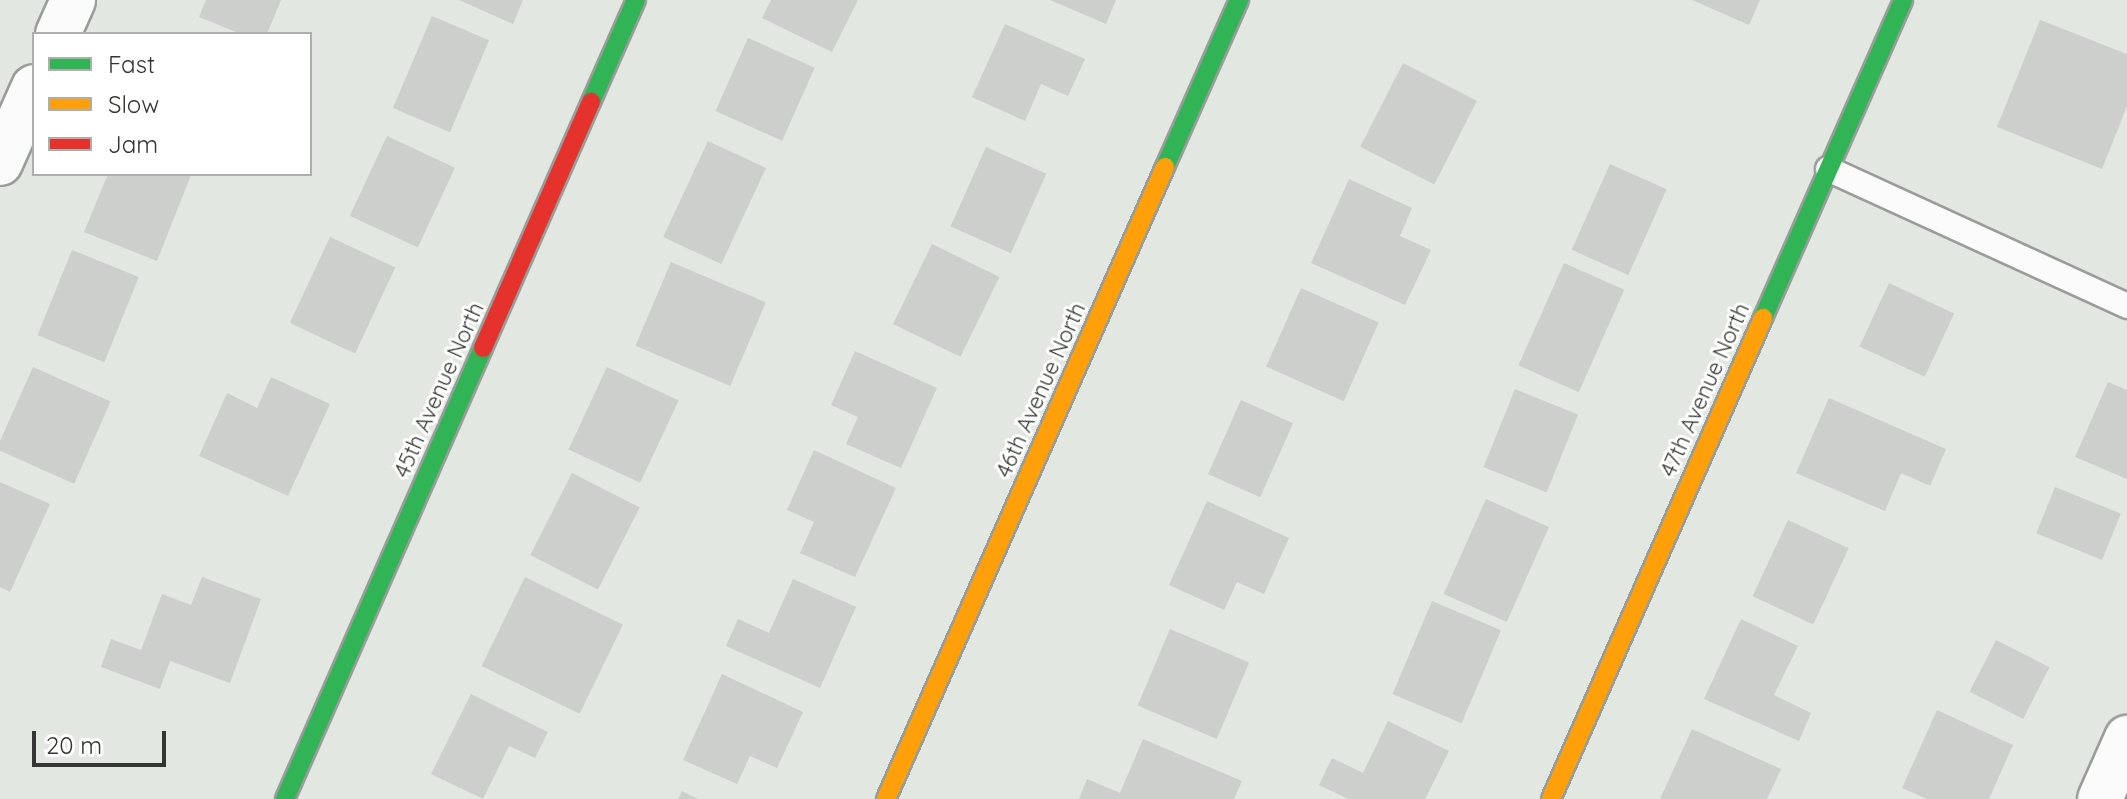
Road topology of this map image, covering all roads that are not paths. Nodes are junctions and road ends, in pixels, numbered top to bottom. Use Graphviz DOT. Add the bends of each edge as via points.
graph roads {
  1 [pos="73,0"];
  2 [pos="636,0"];
  3 [pos="1239,0"];
  4 [pos="1903,0"];
  5 [pos="59,32"];
  6 [pos="32,91"];
  7 [pos="0,163"];
  8 [pos="1828,169"];
  9 [pos="2127,306"];
  10 [pos="2127,738"];
  11 [pos="285,799"];
  12 [pos="886,799"];
  13 [pos="1551,799"];
  14 [pos="2100,799"];
  1 -- 5 [label="street"];
  2 -- 11 [label="street, 45th Avenue North"];
  3 -- 12 [label="street, 46th Avenue North"];
  4 -- 8 [label="street, 47th Avenue North"];
  6 -- 7 [label="street"];
  8 -- 9 [label="lane"];
  8 -- 13 [label="street, 47th Avenue North"];
  10 -- 14 [label="street"];
}
